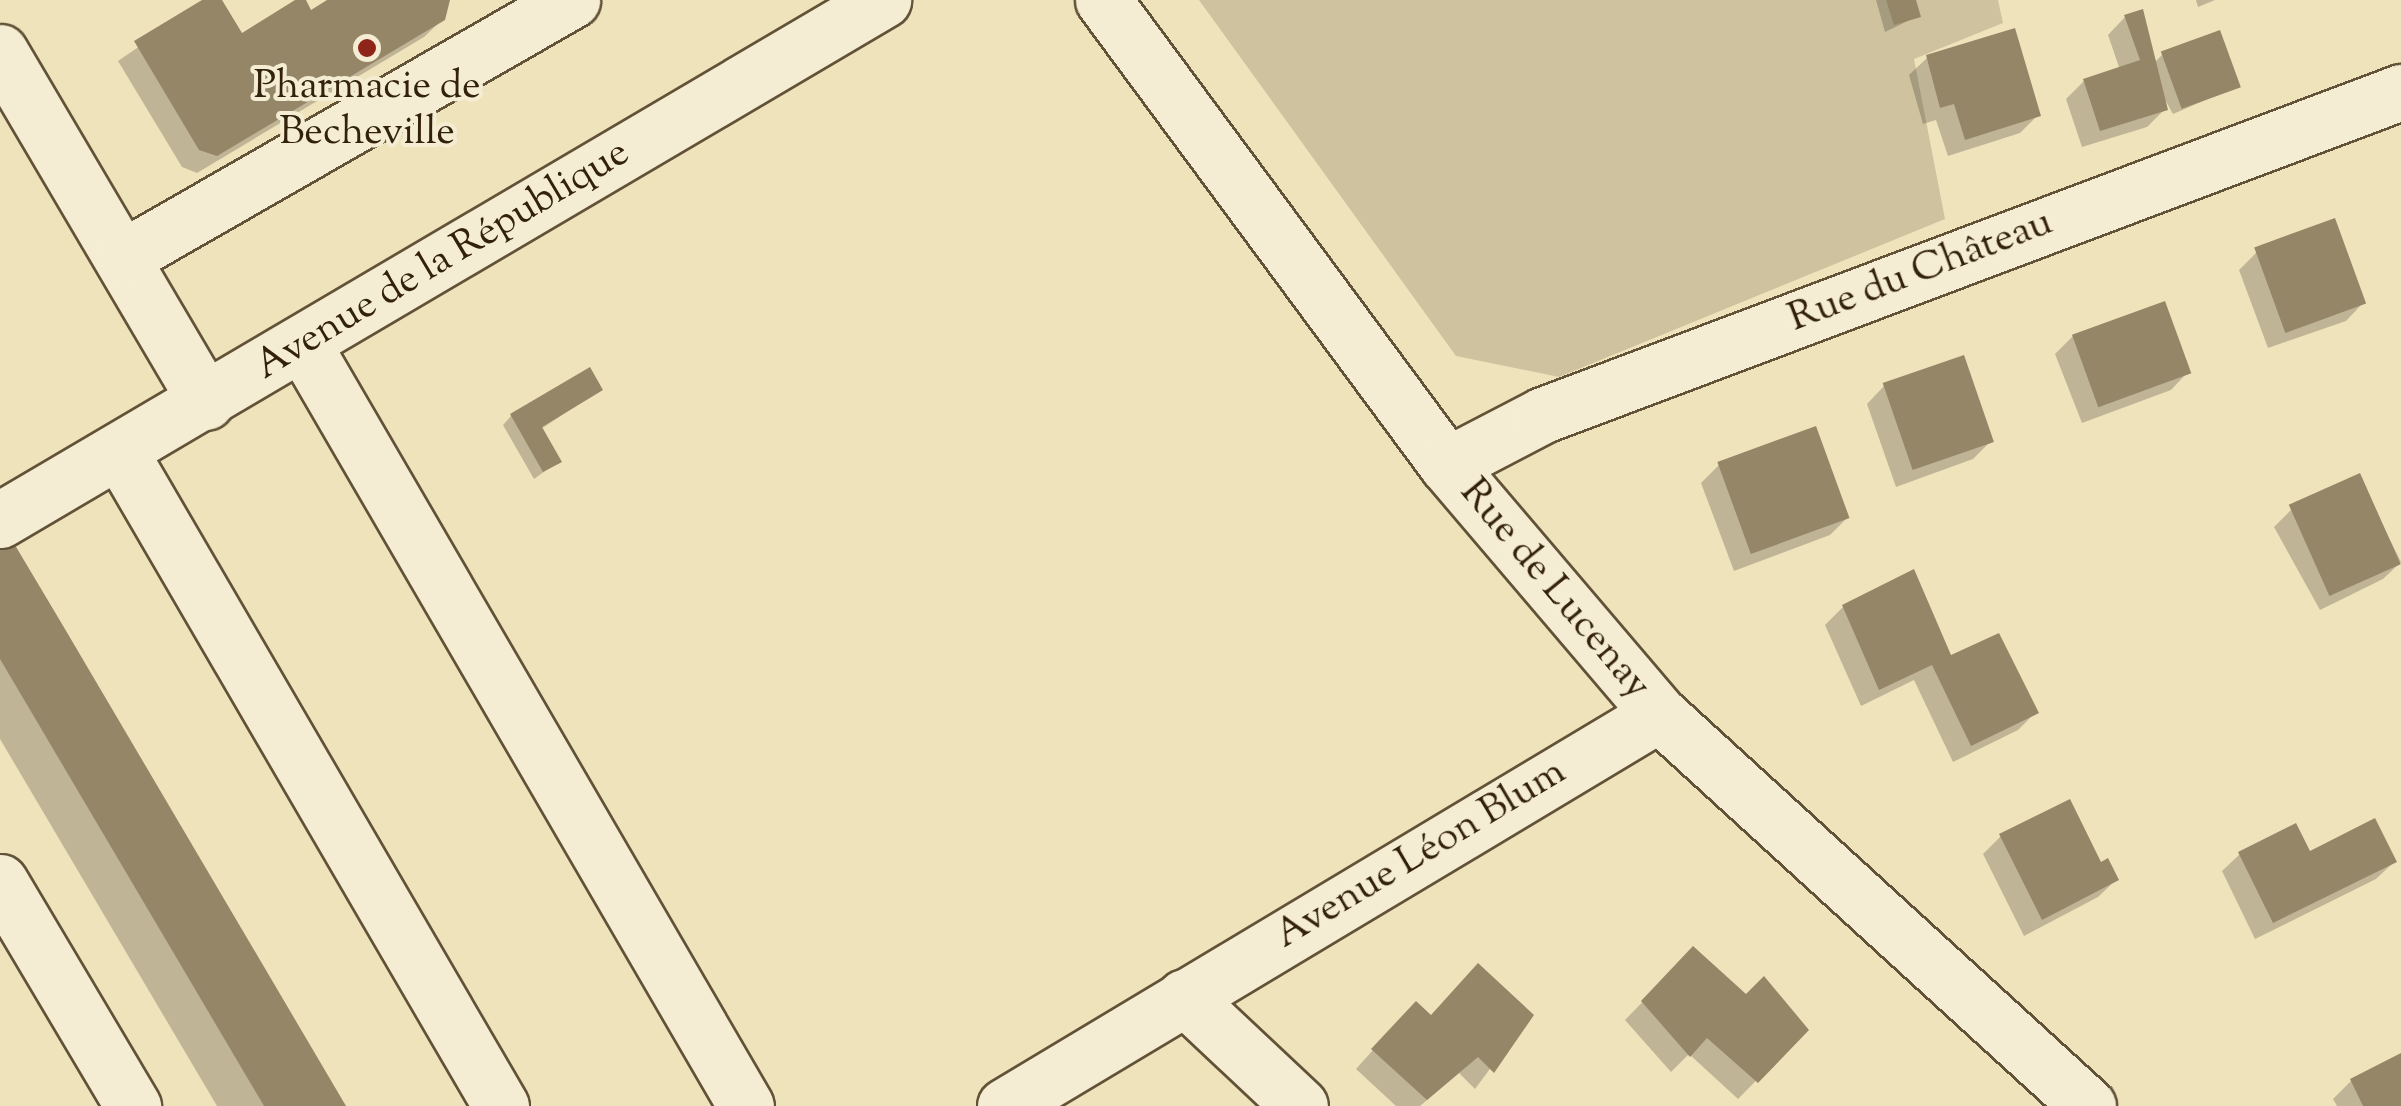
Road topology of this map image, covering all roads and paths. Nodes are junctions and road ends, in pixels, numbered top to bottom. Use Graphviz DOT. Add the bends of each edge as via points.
graph roads {
  1 [pos="572,0"];
  2 [pos="884,0"];
  3 [pos="1102,0"];
  4 [pos="0,52"];
  5 [pos="2401,92"];
  6 [pos="122,258"];
  7 [pos="304,346"];
  8 [pos="206,402"];
  9 [pos="120,452"];
  10 [pos="1447,465"];
  11 [pos="0,520"];
  12 [pos="1659,714"];
  13 [pos="0,882"];
  14 [pos="1184,997"];
  15 [pos="134,1106"];
  16 [pos="501,1106"];
  17 [pos="746,1106"];
  18 [pos="1005,1106"];
  19 [pos="1300,1106"];
  20 [pos="2088,1106"];
  1 -- 6 [label="street"];
  2 -- 7 [label="street, Avenue de la République"];
  3 -- 10 [label="street, Rue de Lucenay"];
  4 -- 6 [label="street"];
  5 -- 10 [label="street, Rue du Château" via="1543,415"];
  6 -- 8 [label="street"];
  7 -- 8 [label="street, Avenue de la République"];
  7 -- 17 [label="street"];
  8 -- 9 [label="street, Avenue de la République"];
  9 -- 11 [label="street, Avenue de la République"];
  9 -- 16 [label="street"];
  10 -- 12 [label="street, Rue de Lucenay"];
  12 -- 14 [label="street, Avenue Léon Blum"];
  12 -- 20 [label="street, Rue de Lucenay"];
  13 -- 15 [label="street"];
  14 -- 18 [label="street, Avenue Léon Blum"];
  14 -- 19 [label="street"];
}
